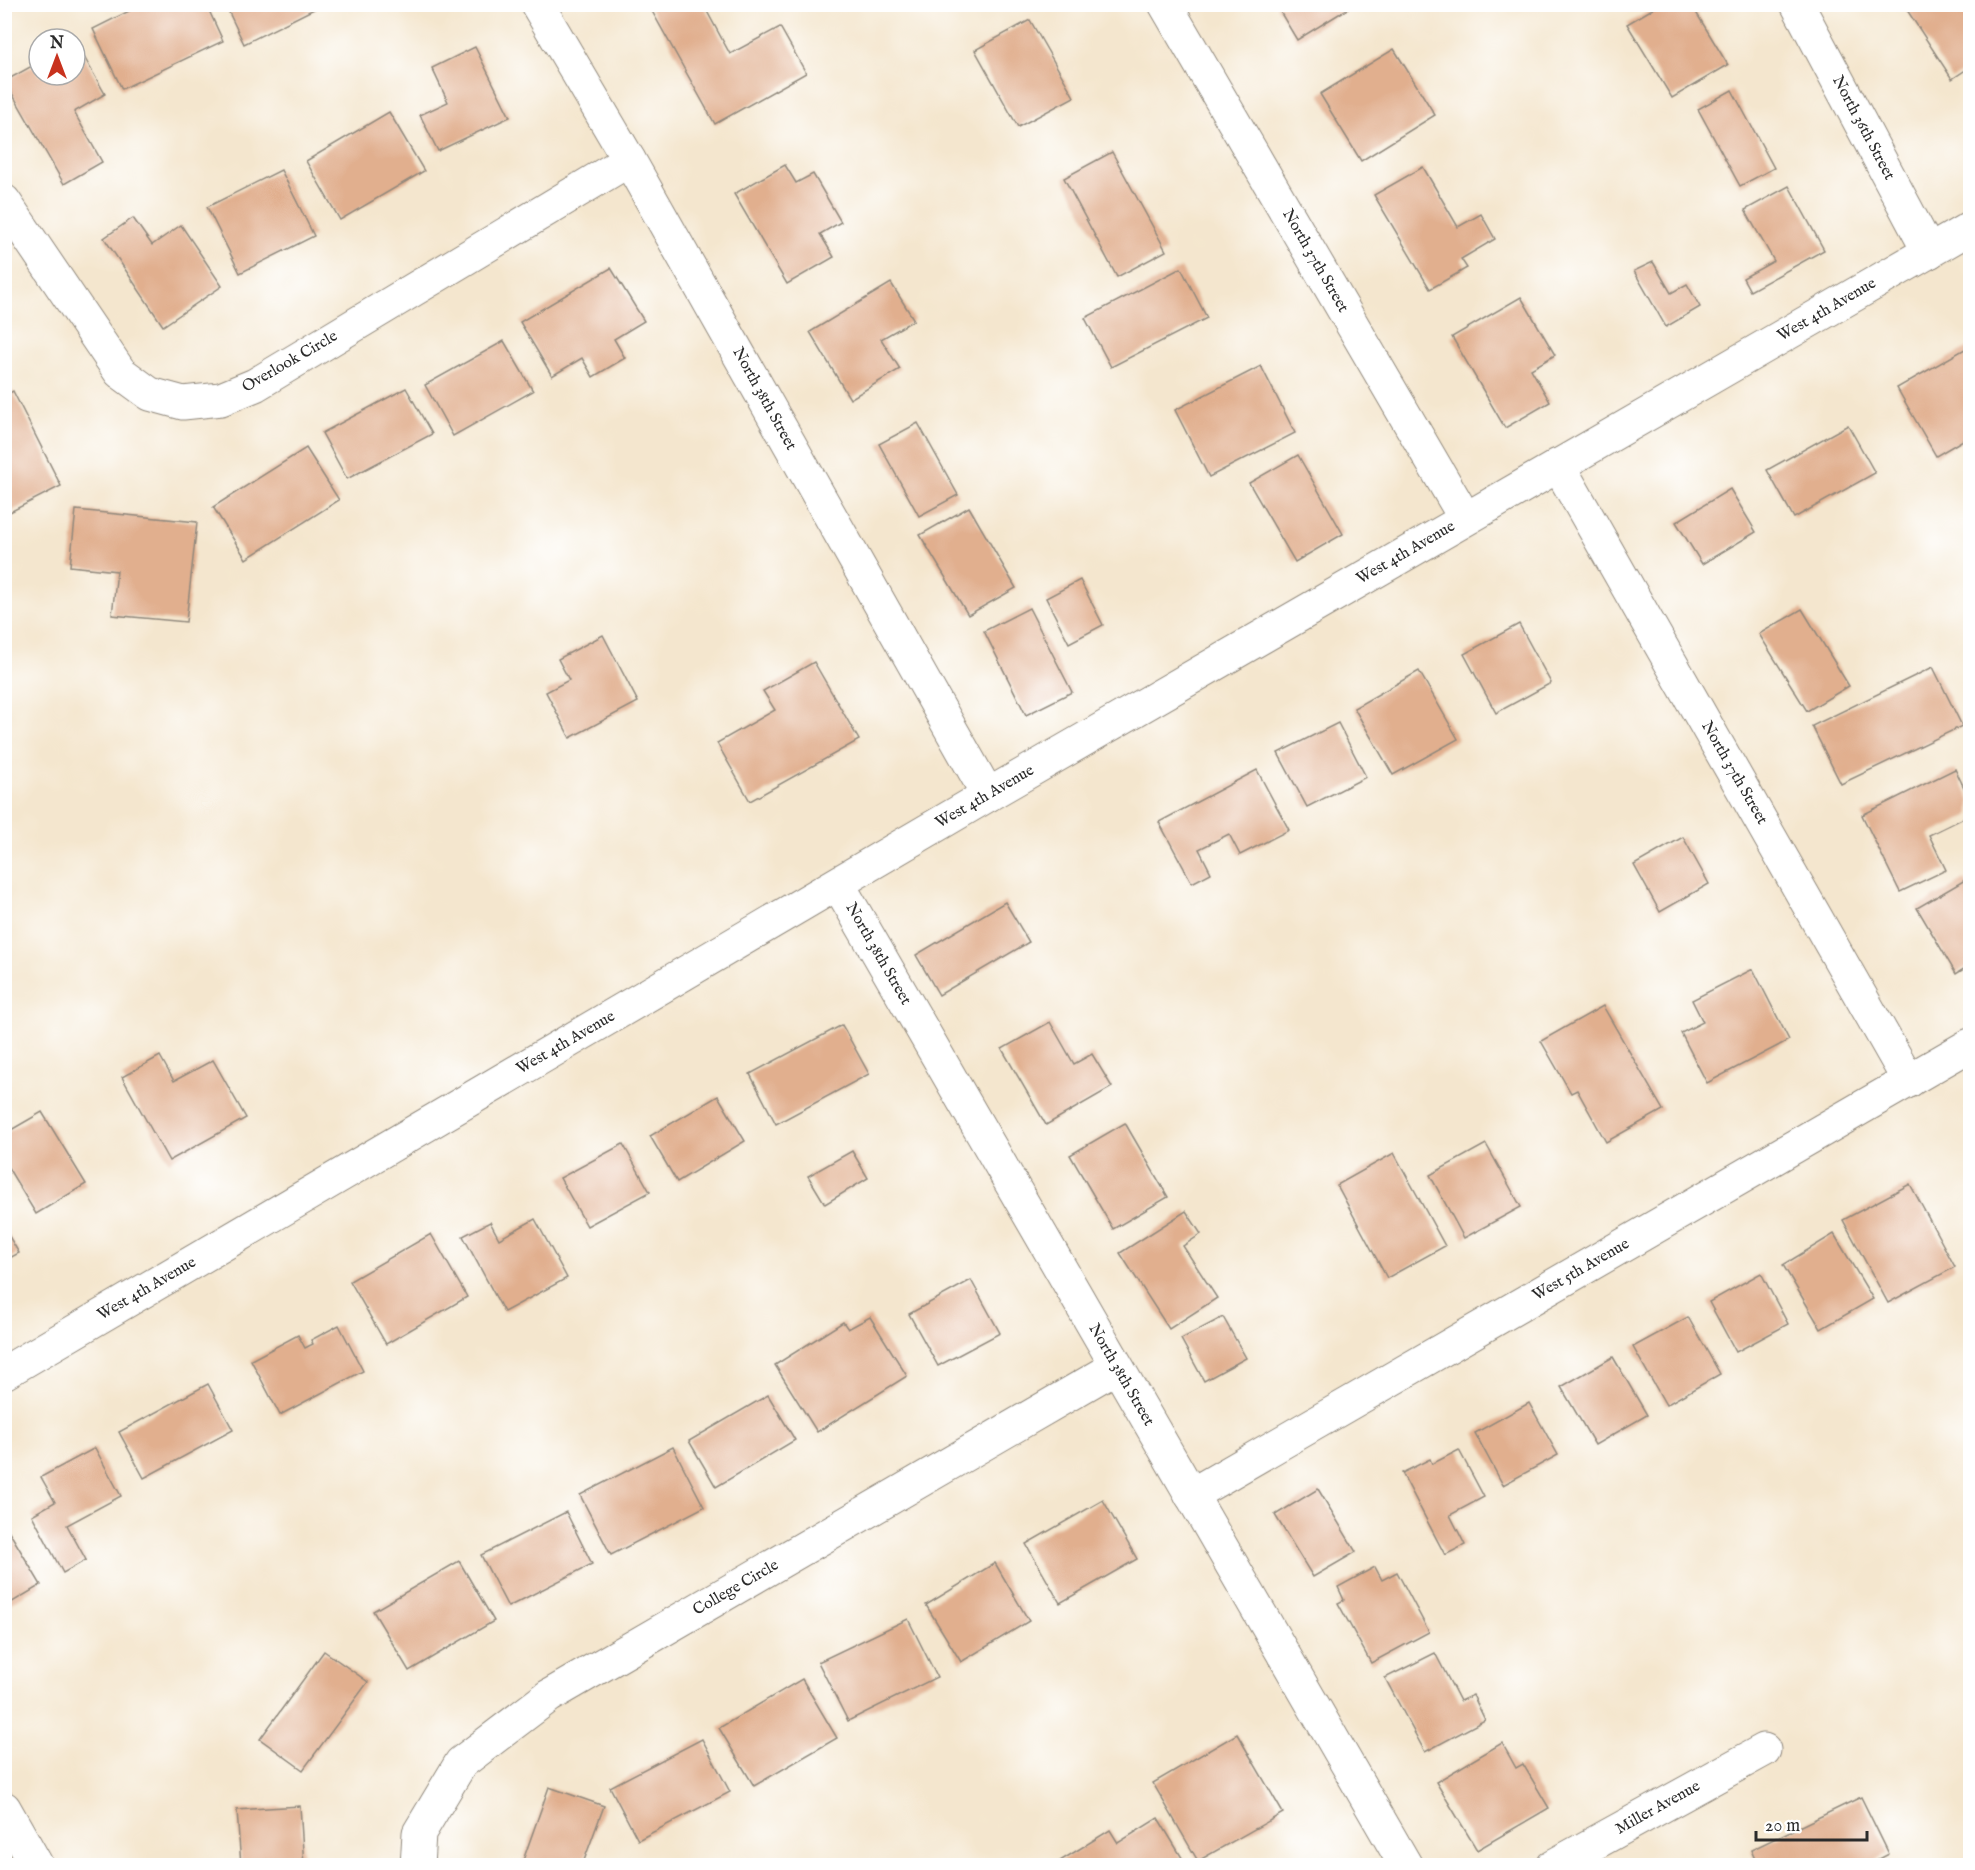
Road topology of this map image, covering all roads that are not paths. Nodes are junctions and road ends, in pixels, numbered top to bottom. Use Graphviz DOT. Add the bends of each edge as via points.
graph roads {
  1 [pos="537,4"];
  2 [pos="1165,4"];
  3 [pos="1797,4"];
  4 [pos="629,160"];
  5 [pos="4,201"];
  6 [pos="1971,228"];
  7 [pos="1929,252"];
  8 [pos="1558,465"];
  9 [pos="1465,518"];
  10 [pos="988,795"];
  11 [pos="838,884"];
  12 [pos="1971,1046"];
  13 [pos="1909,1081"];
  14 [pos="1116,1367"];
  15 [pos="4,1373"];
  16 [pos="1191,1495"];
  17 [pos="1764,1750"];
  18 [pos="4,1808"];
  19 [pos="1398,1863"];
  20 [pos="37,1866"];
  21 [pos="417,1866"];
  22 [pos="1553,1866"];
  1 -- 4 [label="street, North 38th Street"];
  2 -- 9 [label="street, North 37th Street"];
  3 -- 7 [label="street, North 36th Street"];
  4 -- 5 [label="street, Overlook Circle" via="255,385 221,399 183,403 150,394 120,372"];
  4 -- 10 [label="street, North 38th Street"];
  6 -- 7 [label="street, West 4th Avenue"];
  7 -- 8 [label="street, West 4th Avenue"];
  8 -- 9 [label="street, West 4th Avenue"];
  8 -- 13 [label="street, North 37th Street"];
  9 -- 10 [label="street, West 4th Avenue"];
  10 -- 11 [label="street, West 4th Avenue"];
  11 -- 14 [label="street, North 38th Street"];
  11 -- 15 [label="street, West 4th Avenue"];
  12 -- 13 [label="street, West 5th Avenue"];
  13 -- 16 [label="street, West 5th Avenue"];
  14 -- 16 [label="street, North 38th Street"];
  14 -- 21 [label="street, College Circle" via="549,1696 461,1763 419,1833"];
  16 -- 19 [label="street, North 38th Street"];
  17 -- 22 [label="street, Miller Avenue"];
  18 -- 20 [label="street"];
}
